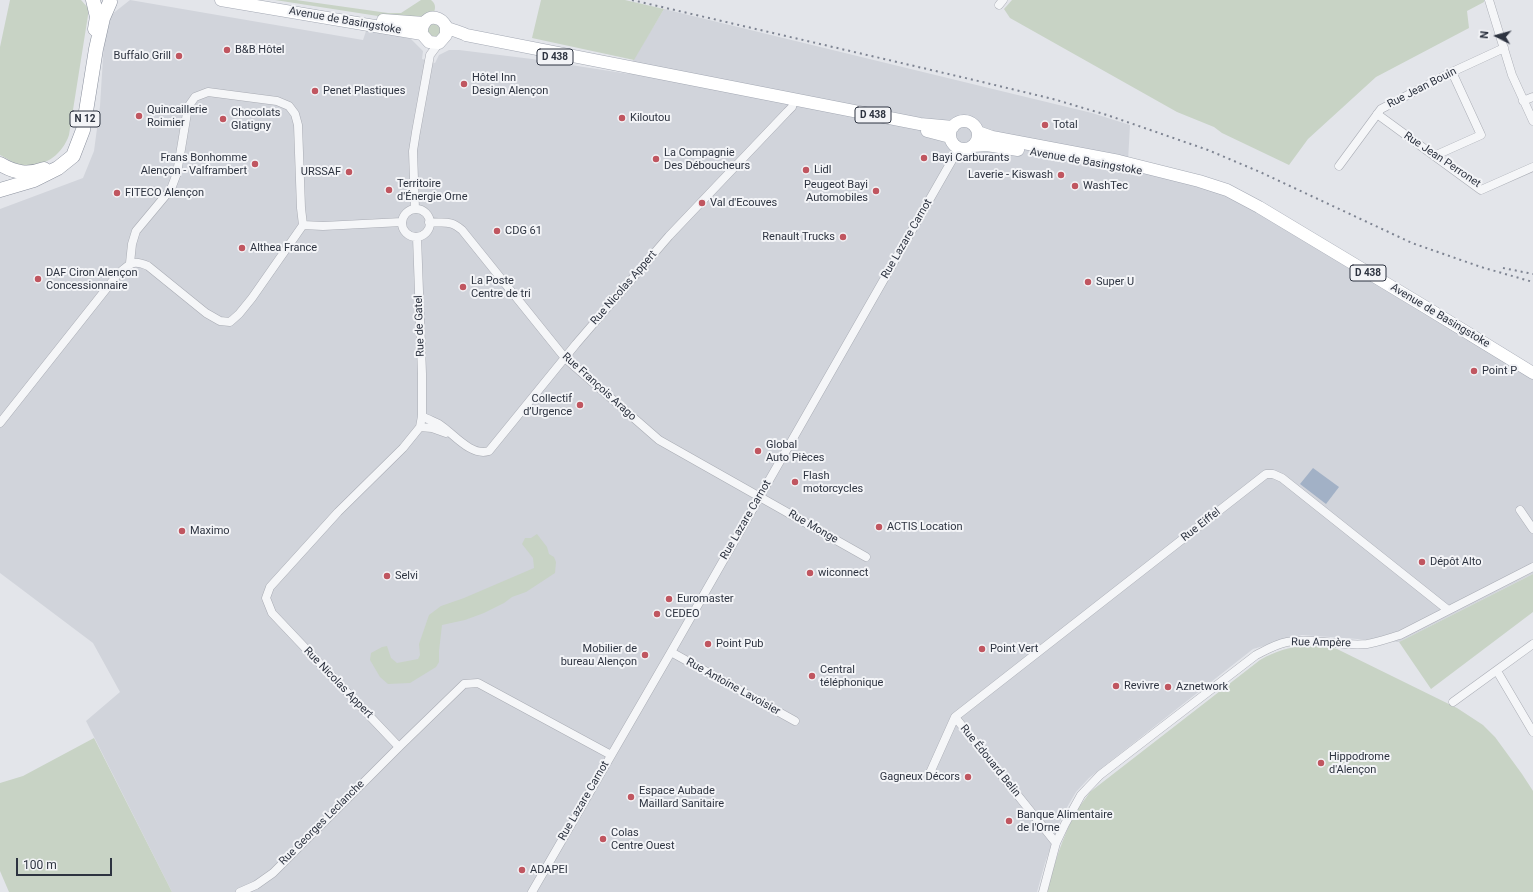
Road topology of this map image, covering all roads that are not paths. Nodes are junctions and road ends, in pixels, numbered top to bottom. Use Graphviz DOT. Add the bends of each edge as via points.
graph roads {
  1 [pos="93,0"];
  2 [pos="221,0"];
  3 [pos="255,0"];
  4 [pos="1490,0"];
  5 [pos="113,1"];
  6 [pos="424,33"];
  7 [pos="443,36"];
  8 [pos="1504,48"];
  9 [pos="430,55"];
  10 [pos="1452,72"];
  11 [pos="1533,97"];
  12 [pos="1524,101"];
  13 [pos="793,103"];
  14 [pos="1377,114"];
  15 [pos="1533,121"];
  16 [pos="951,132"];
  17 [pos="978,132"];
  18 [pos="973,146"];
  19 [pos="959,148"];
  20 [pos="1434,156"];
  21 [pos="0,164"];
  22 [pos="1340,166"];
  23 [pos="1533,167"];
  24 [pos="1199,181"];
  25 [pos="0,190"];
  26 [pos="415,209"];
  27 [pos="402,222"];
  28 [pos="429,222"];
  29 [pos="303,225"];
  30 [pos="417,237"];
  31 [pos="130,263"];
  32 [pos="565,358"];
  33 [pos="1533,373"];
  34 [pos="422,416"];
  35 [pos="0,423"];
  36 [pos="420,427"];
  37 [pos="451,435"];
  38 [pos="760,497"];
  39 [pos="1520,510"];
  40 [pos="1533,529"];
  41 [pos="866,558"];
  42 [pos="1533,568"];
  43 [pos="1448,610"];
  44 [pos="1533,644"];
  45 [pos="671,652"];
  46 [pos="1497,671"];
  47 [pos="1453,702"];
  48 [pos="955,717"];
  49 [pos="795,721"];
  50 [pos="1533,732"];
  51 [pos="399,746"];
  52 [pos="611,755"];
  53 [pos="929,775"];
  54 [pos="1056,843"];
  55 [pos="240,892"];
  56 [pos="532,892"];
  57 [pos="1043,892"];
  1 -- 5 [label="main road"];
  1 -- 21 [label="highway, N 12" via="97,17 79,128 69,153 55,165 32,173 10,170"];
  2 -- 6 [label="main road, Avenue de Basingstoke"];
  3 -- 6 [label="main road, Avenue de Basingstoke" via="394,21"];
  4 -- 8 [label="street"];
  5 -- 25 [label="highway, N 12" via="102,18 83,130 72,156 58,168 34,180"];
  6 -- 7 [label="main road" via="432,44"];
  6 -- 7 [label="main road" via="430,19 437,18 443,21"];
  6 -- 9 [label="street"];
  7 -- 9 [label="street"];
  7 -- 13 [label="main road, D 438"];
  8 -- 10 [label="street, Rue Jean Bouin"];
  8 -- 12 [label="street" via="1512,75"];
  9 -- 26 [label="street" via="413,151"];
  10 -- 14 [label="street, Rue Jean Bouin" via="1381,109"];
  10 -- 20 [label="street" via="1481,135"];
  11 -- 12 [label="street"];
  12 -- 15 [label="street"];
  13 -- 16 [label="main road, D 438" via="920,124"];
  13 -- 32 [label="street, Rue Nicolas Appert" via="685,218"];
  14 -- 20 [label="street, Rue Jean Perronet"];
  14 -- 22 [label="street, Rue Jean Bouin"];
  16 -- 17 [label="main road" via="960,121 973,124"];
  16 -- 19 [label="main road" via="955,145"];
  17 -- 18 [label="main road"];
  17 -- 24 [label="main road, Avenue de Basingstoke / D 438" via="1049,149 1119,161"];
  18 -- 19 [label="main road"];
  18 -- 24 [label="main road, Avenue de Basingstoke / D 438" via="987,145"];
  19 -- 38 [label="street, Rue Lazare Carnot"];
  20 -- 23 [label="street, Rue Jean Perronet" via="1481,190"];
  24 -- 33 [label="main road, Avenue de Basingstoke / D 438" via="1228,190 1259,207"];
  26 -- 27 [label="street" via="406,213"];
  26 -- 28 [label="street" via="426,214"];
  27 -- 29 [label="street"];
  27 -- 30 [label="street" via="405,232 409,236"];
  28 -- 30 [label="street" via="425,234"];
  28 -- 32 [label="street, Rue François Arago" via="450,222 462,230"];
  29 -- 31 [label="street" via="252,298 230,322 220,321 206,313 148,266 140,262"];
  29 -- 31 [label="street" via="298,125 289,106 208,92 195,97 188,107 177,173 171,189 136,231"];
  30 -- 34 [label="street, Rue de Gatel"];
  31 -- 35 [label="street" via="118,274"];
  32 -- 37 [label="street, Rue Nicolas Appert" via="490,451 476,451"];
  32 -- 38 [label="street, Rue François Arago" via="659,440"];
  34 -- 36 [label="street, Rue Nicolas Appert"];
  34 -- 37 [label="street, Rue Nicolas Appert" via="439,424"];
  36 -- 37 [label="street, Rue Nicolas Appert" via="432,428"];
  36 -- 51 [label="street, Rue Nicolas Appert" via="270,587 266,598 272,613"];
  38 -- 41 [label="street, Rue Monge"];
  38 -- 45 [label="street, Rue Lazare Carnot"];
  39 -- 40 [label="street"];
  42 -- 43 [label="street, Rue Ampère"];
  43 -- 48 [label="street, Rue Eiffel" via="1282,478 1266,474"];
  43 -- 54 [label="street, Rue Ampère" via="1380,642 1288,642 1268,648 1100,775 1082,795"];
  44 -- 46 [label="street"];
  45 -- 49 [label="street, Rue Antoine Lavoisier"];
  45 -- 52 [label="street, Rue Lazare Carnot"];
  46 -- 47 [label="street"];
  46 -- 50 [label="street"];
  48 -- 53 [label="street"];
  48 -- 54 [label="street, Rue Édouard Belin"];
  51 -- 52 [label="street" via="464,684 472,682"];
  51 -- 55 [label="street, Rue Georges Leclanche" via="273,873"];
  52 -- 56 [label="street, Rue Lazare Carnot"];
  54 -- 57 [label="street, Rue Ampère"];
}
